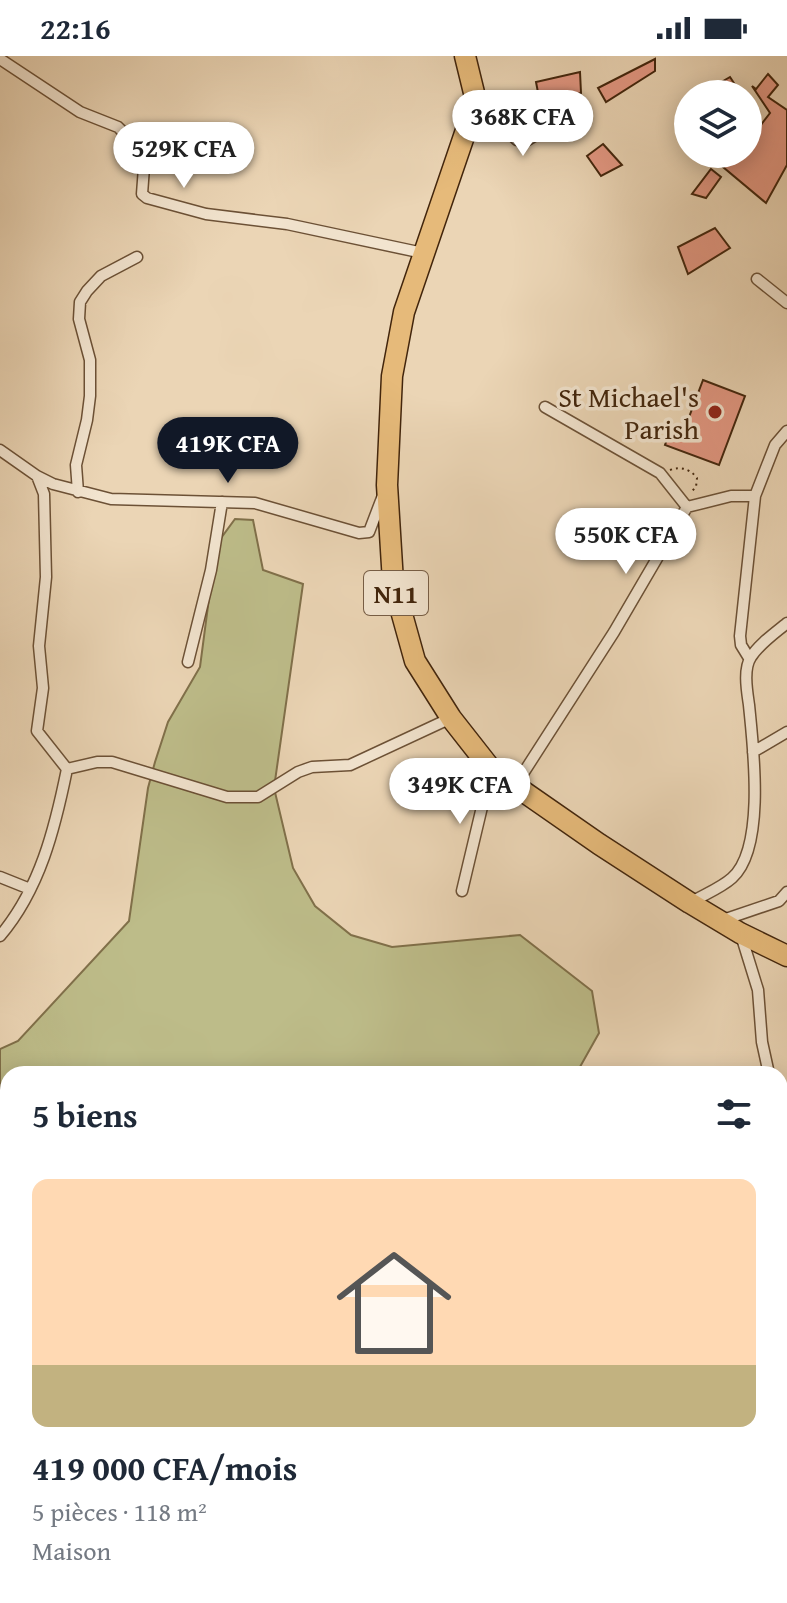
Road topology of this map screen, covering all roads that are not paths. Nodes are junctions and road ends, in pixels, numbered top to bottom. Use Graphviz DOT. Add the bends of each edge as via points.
graph roads {
  1 [pos="465,56"];
  2 [pos="0,59"];
  3 [pos="476,101"];
  4 [pos="579,109"];
  5 [pos="423,253"];
  6 [pos="137,257"];
  7 [pos="757,279"];
  8 [pos="787,303"];
  9 [pos="545,407"];
  10 [pos="787,431"];
  11 [pos="0,450"];
  12 [pos="37,476"];
  13 [pos="53,484"];
  14 [pos="387,485"];
  15 [pos="78,492"];
  16 [pos="44,494"];
  17 [pos="755,496"];
  18 [pos="222,502"];
  19 [pos="685,504"];
  20 [pos="787,623"];
  21 [pos="749,658"];
  22 [pos="188,662"];
  23 [pos="451,718"];
  24 [pos="787,732"];
  25 [pos="753,752"];
  26 [pos="67,769"];
  27 [pos="491,769"];
  28 [pos="515,786"];
  29 [pos="0,877"];
  30 [pos="30,889"];
  31 [pos="462,891"];
  32 [pos="787,892"];
  33 [pos="690,903"];
  34 [pos="723,920"];
  35 [pos="740,933"];
  36 [pos="0,936"];
  37 [pos="787,956"];
  38 [pos="767,1066"];
  1 -- 3 [label="highway"];
  2 -- 5 [label="street" via="80,112 118,127 145,154 141,188 147,198 206,214 287,224"];
  3 -- 4 [label="street" via="517,140 526,141"];
  3 -- 5 [label="highway, N11"];
  5 -- 14 [label="highway, N11" via="404,312 392,376"];
  6 -- 15 [label="street" via="101,276 80,302 90,396 76,465"];
  7 -- 8 [label="street"];
  9 -- 19 [label="street" via="660,473"];
  10 -- 17 [label="street" via="775,445"];
  11 -- 12 [label="street"];
  12 -- 13 [label="street"];
  12 -- 16 [label="street"];
  13 -- 15 [label="street"];
  13 -- 16 [label="street"];
  14 -- 18 [label="street" via="369,532 255,503"];
  14 -- 23 [label="highway, N11" via="393,582 415,661"];
  15 -- 18 [label="street" via="122,500"];
  16 -- 26 [label="street" via="46,577 39,646 44,676 37,731"];
  17 -- 19 [label="street"];
  17 -- 21 [label="street" via="740,636"];
  18 -- 22 [label="street"];
  19 -- 28 [label="street" via="614,632"];
  20 -- 21 [label="street"];
  21 -- 25 [label="street"];
  23 -- 26 [label="street" via="350,765 298,772 258,797 227,797 112,762"];
  23 -- 27 [label="highway, N11"];
  24 -- 25 [label="street"];
  25 -- 33 [label="street" via="752,838 745,859 734,877"];
  26 -- 30 [label="street" via="50,844"];
  27 -- 28 [label="highway, N11"];
  27 -- 31 [label="street"];
  28 -- 33 [label="highway, N11"];
  29 -- 30 [label="street"];
  30 -- 36 [label="street"];
  32 -- 34 [label="street" via="779,901"];
  33 -- 34 [label="highway, N11"];
  34 -- 35 [label="highway, N11"];
  35 -- 37 [label="highway, N11"];
  35 -- 38 [label="street" via="758,990"];
}
